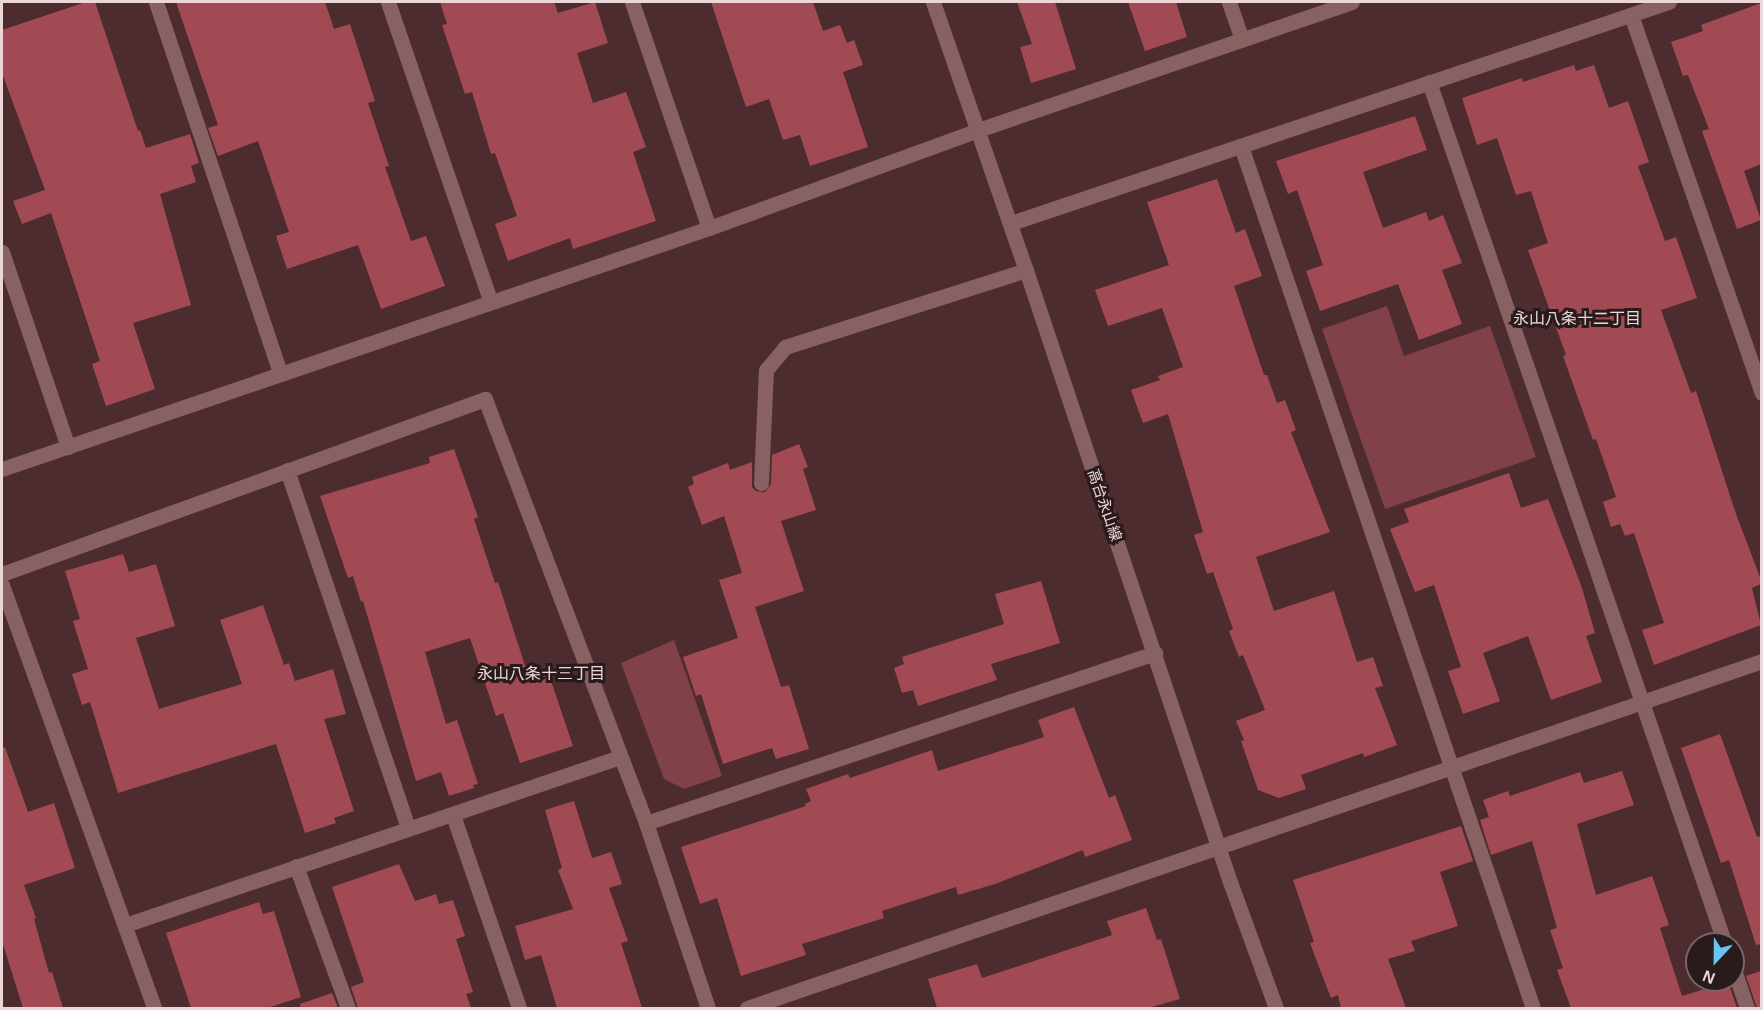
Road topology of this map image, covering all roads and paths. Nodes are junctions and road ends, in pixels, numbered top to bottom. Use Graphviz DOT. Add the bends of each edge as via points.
graph roads {
  1 [pos="156,2"];
  2 [pos="388,2"];
  3 [pos="632,2"];
  4 [pos="933,2"];
  5 [pos="1229,2"];
  6 [pos="1352,2"];
  7 [pos="1669,2"];
  8 [pos="1631,15"];
  9 [pos="1242,39"];
  10 [pos="1429,81"];
  11 [pos="978,130"];
  12 [pos="1241,146"];
  13 [pos="1011,224"];
  14 [pos="709,228"];
  15 [pos="2,252"];
  16 [pos="1026,270"];
  17 [pos="491,302"];
  18 [pos="280,373"];
  19 [pos="1761,393"];
  20 [pos="68,447"];
  21 [pos="2,469"];
  22 [pos="287,470"];
  23 [pos="761,483"];
  24 [pos="2,574"];
  25 [pos="2,585"];
  26 [pos="1155,653"];
  27 [pos="1761,661"];
  28 [pos="1642,703"];
  29 [pos="620,757"];
  30 [pos="1450,768"];
  31 [pos="453,815"];
  32 [pos="646,823"];
  33 [pos="408,828"];
  34 [pos="1219,846"];
  35 [pos="296,866"];
  36 [pos="125,925"];
  37 [pos="1721,932"];
  38 [pos="1742,992"];
  39 [pos="154,1008"];
  40 [pos="348,1008"];
  41 [pos="519,1008"];
  42 [pos="708,1008"];
  43 [pos="747,1008"];
  44 [pos="1276,1008"];
  45 [pos="1533,1008"];
  46 [pos="1747,1008"];
  1 -- 18 [label="street"];
  2 -- 17 [label="street"];
  3 -- 14 [label="street"];
  4 -- 11 [label="street, 高台永山線"];
  5 -- 9 [label="street"];
  6 -- 9 [label="street"];
  7 -- 8 [label="street"];
  8 -- 10 [label="street"];
  8 -- 19 [label="street"];
  9 -- 11 [label="street"];
  10 -- 12 [label="street"];
  10 -- 28 [label="street"];
  11 -- 13 [label="street, 高台永山線"];
  11 -- 14 [label="street"];
  12 -- 13 [label="street"];
  12 -- 30 [label="street"];
  13 -- 16 [label="street, 高台永山線"];
  14 -- 17 [label="street"];
  15 -- 20 [label="street"];
  16 -- 23 [label="street" via="785,347 766,370"];
  16 -- 26 [label="street, 高台永山線"];
  17 -- 18 [label="street"];
  18 -- 20 [label="street"];
  20 -- 21 [label="street"];
  22 -- 24 [label="street"];
  22 -- 29 [label="street" via="485,399"];
  22 -- 33 [label="street"];
  25 -- 36 [label="street"];
  26 -- 32 [label="street"];
  26 -- 34 [label="street, 高台永山線"];
  27 -- 28 [label="street"];
  28 -- 30 [label="street"];
  28 -- 37 [label="street"];
  29 -- 31 [label="street"];
  29 -- 32 [label="street"];
  30 -- 34 [label="street"];
  30 -- 45 [label="street"];
  31 -- 33 [label="street"];
  31 -- 41 [label="street"];
  32 -- 42 [label="street"];
  33 -- 35 [label="street"];
  34 -- 43 [label="street"];
  34 -- 44 [label="street, 高台永山線"];
  35 -- 36 [label="street"];
  35 -- 40 [label="street"];
  36 -- 39 [label="street"];
  38 -- 46 [label="street"];
}
